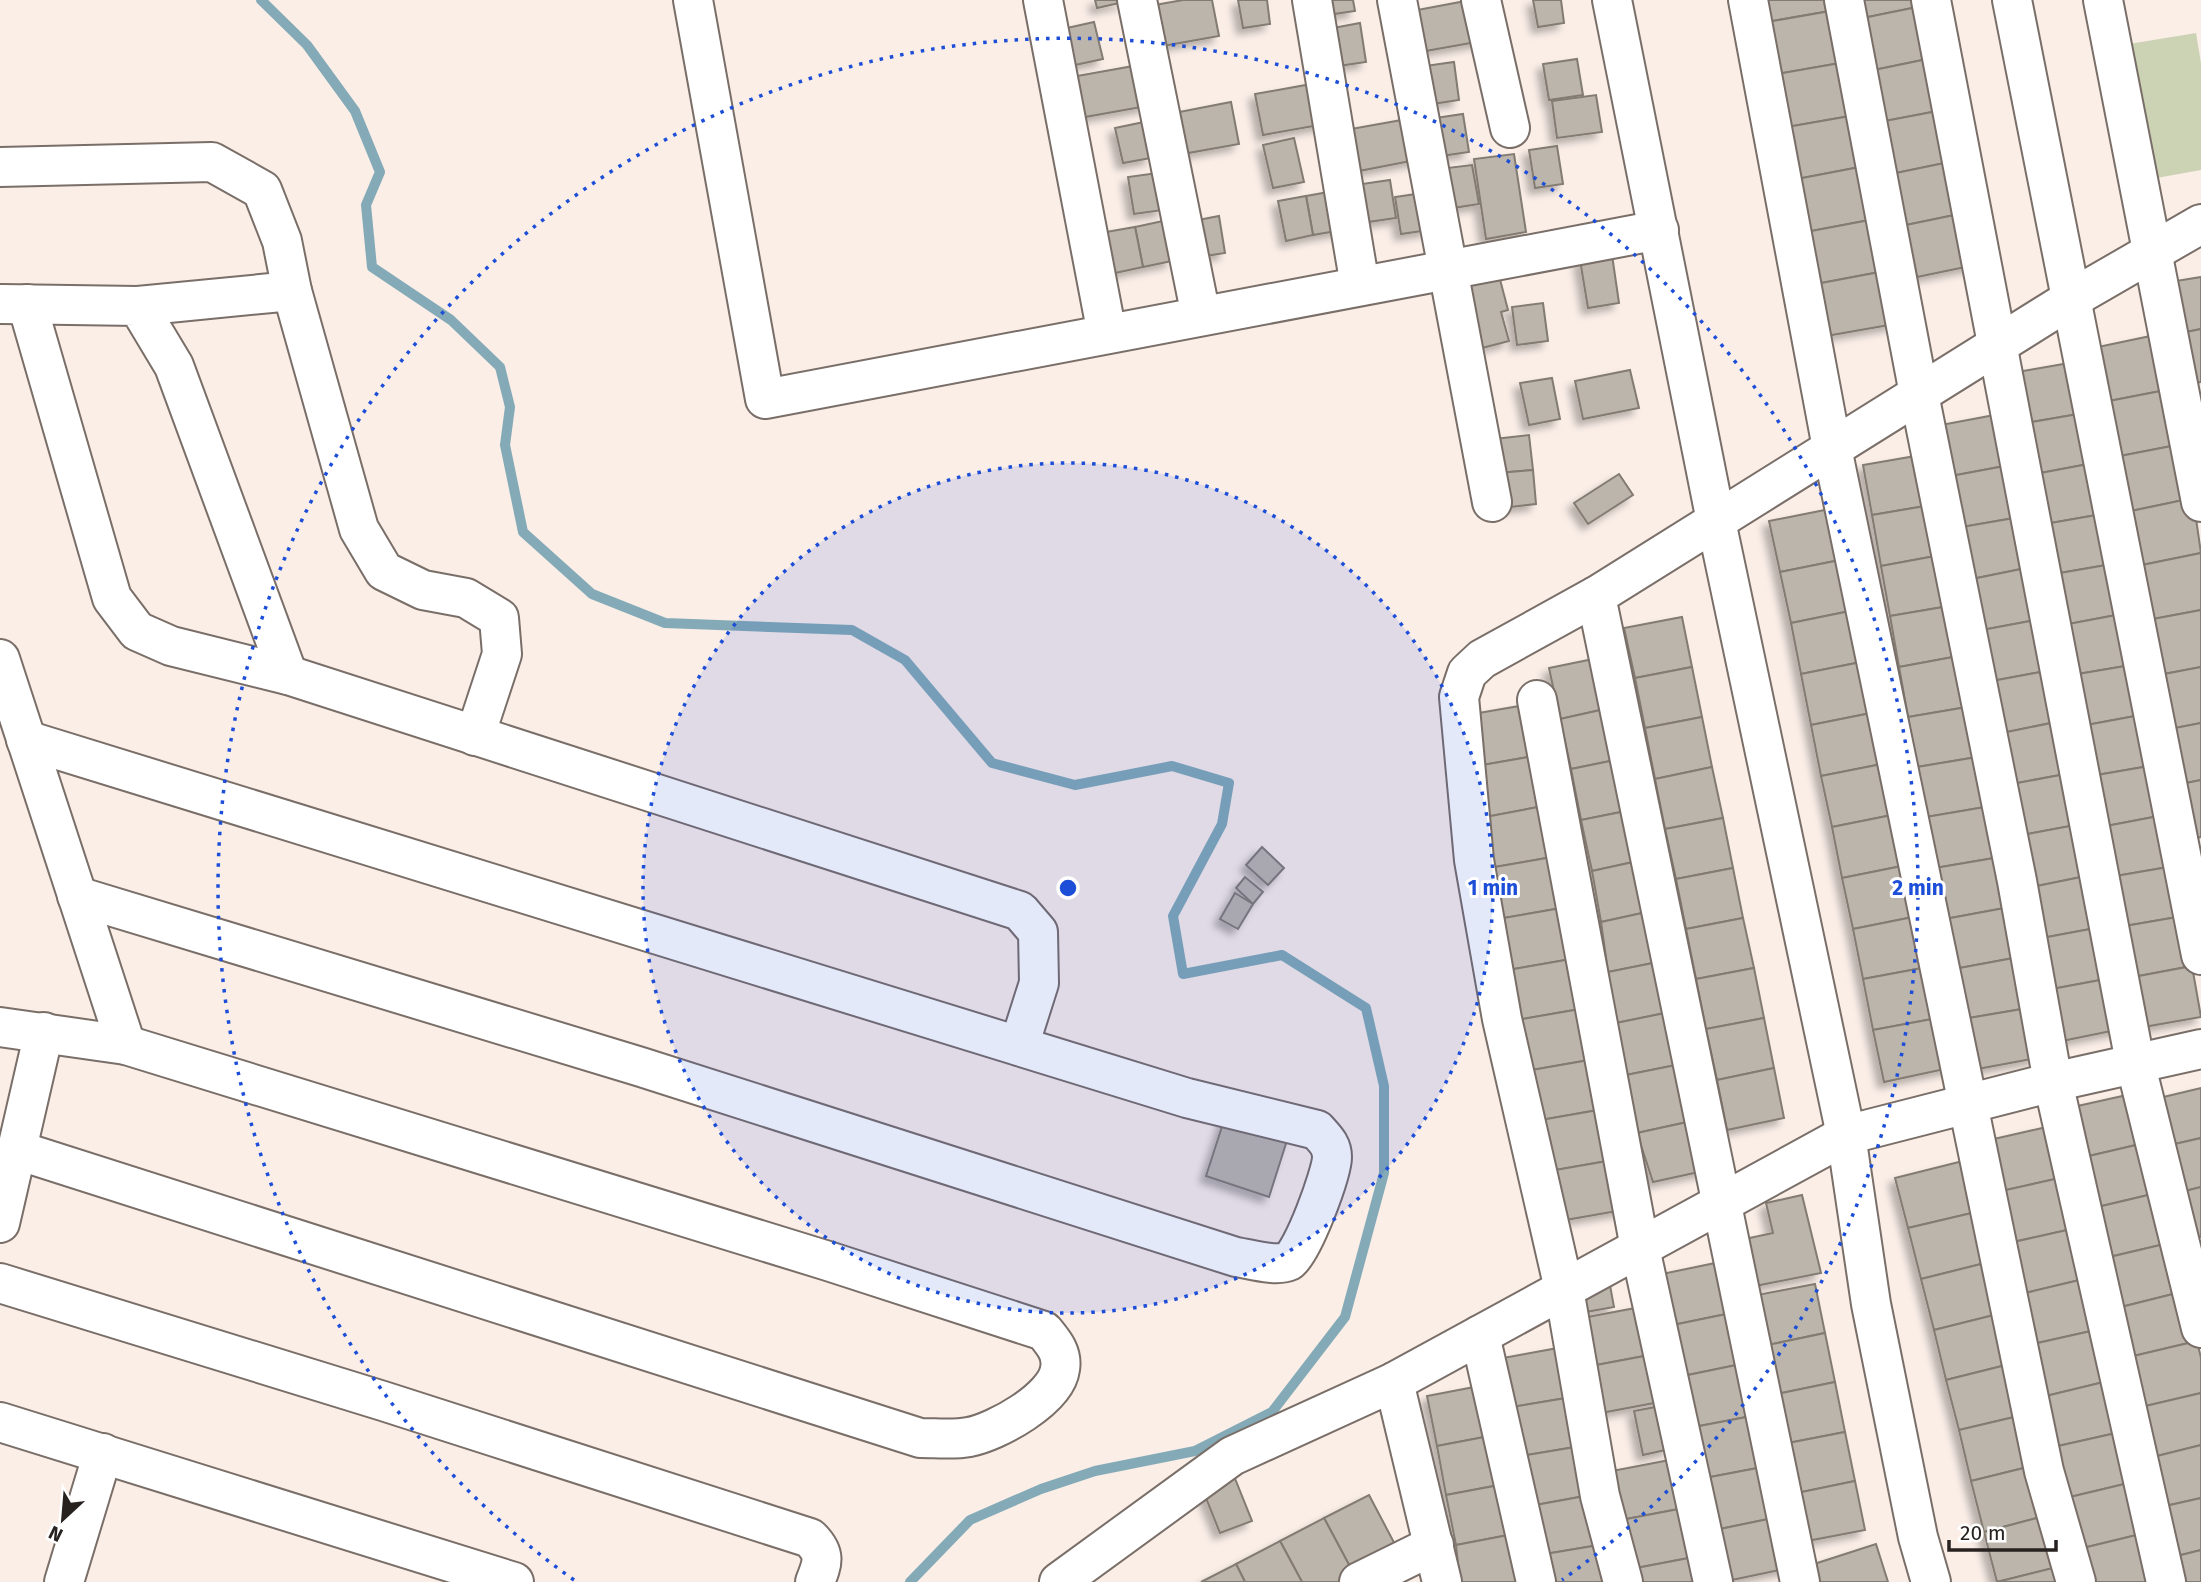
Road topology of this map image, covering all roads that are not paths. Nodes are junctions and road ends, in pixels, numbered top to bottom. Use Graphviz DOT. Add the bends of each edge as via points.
graph roads {
  1 [pos="693,0"];
  2 [pos="1043,0"];
  3 [pos="1138,0"];
  4 [pos="1312,0"];
  5 [pos="1397,0"];
  6 [pos="1481,0"];
  7 [pos="1612,0"];
  8 [pos="1748,0"];
  9 [pos="1844,0"];
  10 [pos="1931,0"];
  11 [pos="2012,0"];
  12 [pos="2104,0"];
  13 [pos="1510,128"];
  14 [pos="0,167"];
  15 [pos="2201,224"];
  16 [pos="1659,230"];
  17 [pos="2151,253"];
  18 [pos="1446,270"];
  19 [pos="1360,286"];
  20 [pos="292,291"];
  21 [pos="2071,299"];
  22 [pos="13,304"];
  23 [pos="138,306"];
  24 [pos="1201,316"];
  25 [pos="1107,334"];
  26 [pos="1999,344"];
  27 [pos="1919,394"];
  28 [pos="1832,448"];
  29 [pos="1492,502"];
  30 [pos="2201,502"];
  31 [pos="1716,521"];
  32 [pos="1596,596"];
  33 [pos="0,659"];
  34 [pos="288,676"];
  35 [pos="1537,699"];
  36 [pos="475,736"];
  37 [pos="26,740"];
  38 [pos="77,896"];
  39 [pos="2201,955"];
  40 [pos="0,1027"];
  41 [pos="44,1032"];
  42 [pos="126,1045"];
  43 [pos="1019,1046"];
  44 [pos="2201,1049"];
  45 [pos="2135,1062"];
  46 [pos="2053,1082"];
  47 [pos="1968,1102"];
  48 [pos="1846,1135"];
  49 [pos="17,1150"];
  50 [pos="1721,1206"];
  51 [pos="0,1223"];
  52 [pos="1640,1248"];
  53 [pos="0,1283"];
  54 [pos="1564,1289"];
  55 [pos="2201,1328"];
  56 [pos="1480,1335"];
  57 [pos="1394,1382"];
  58 [pos="0,1422"];
  59 [pos="103,1453"];
  60 [pos="1434,1545"];
  61 [pos="71,1580"];
  62 [pos="513,1582"];
  63 [pos="816,1582"];
  64 [pos="1059,1582"];
  65 [pos="1359,1582"];
  66 [pos="1442,1582"];
  67 [pos="1536,1582"];
  68 [pos="1623,1582"];
  69 [pos="1713,1582"];
  70 [pos="1800,1582"];
  71 [pos="1931,1582"];
  72 [pos="2077,1582"];
  73 [pos="2166,1582"];
  1 -- 25 [label="street" via="765,399"];
  2 -- 25 [label="street"];
  3 -- 24 [label="street"];
  4 -- 19 [label="street"];
  5 -- 18 [label="street"];
  6 -- 13 [label="street"];
  7 -- 16 [label="street"];
  8 -- 28 [label="street"];
  9 -- 27 [label="street"];
  10 -- 26 [label="street"];
  11 -- 21 [label="street"];
  12 -- 17 [label="street"];
  14 -- 20 [label="street" via="212,162 261,190 282,241"];
  15 -- 17 [label="street"];
  16 -- 18 [label="street"];
  16 -- 31 [label="street"];
  17 -- 21 [label="street"];
  17 -- 30 [label="street"];
  18 -- 19 [label="street"];
  18 -- 29 [label="street"];
  19 -- 24 [label="street"];
  20 -- 23 [label="street"];
  20 -- 36 [label="street" via="359,529 384,571 423,590 466,598 499,618 502,654"];
  21 -- 26 [label="street"];
  21 -- 39 [label="street"];
  22 -- 23 [label="street"];
  22 -- 34 [label="street" via="112,598 137,631 171,646"];
  23 -- 34 [label="street" via="174,366"];
  24 -- 25 [label="street"];
  26 -- 27 [label="street"];
  26 -- 45 [label="street"];
  27 -- 28 [label="street"];
  27 -- 46 [label="street"];
  28 -- 31 [label="street"];
  28 -- 47 [label="street"];
  31 -- 32 [label="street"];
  31 -- 48 [label="street"];
  32 -- 50 [label="street"];
  32 -- 54 [label="street" via="1482,659 1467,673 1459,697 1474,860 1502,1019"];
  33 -- 37 [label="street"];
  34 -- 36 [label="street"];
  35 -- 52 [label="street"];
  36 -- 43 [label="street" via="1020,911 1038,932 1039,983"];
  37 -- 38 [label="street"];
  37 -- 43 [label="street"];
  38 -- 42 [label="street"];
  38 -- 43 [label="street" via="641,1068 1236,1257 1283,1263 1293,1259 1332,1160 1330,1144 1317,1130 1187,1098"];
  40 -- 41 [label="street"];
  41 -- 42 [label="street"];
  41 -- 49 [label="street"];
  42 -- 49 [label="street" via="1044,1331 1057,1346 1060,1369 1051,1390 1013,1420 969,1437 920,1438"];
  44 -- 45 [label="street"];
  45 -- 46 [label="street"];
  45 -- 55 [label="street"];
  46 -- 47 [label="street"];
  46 -- 73 [label="street"];
  47 -- 48 [label="street"];
  47 -- 72 [label="street" via="2044,1471"];
  48 -- 50 [label="street"];
  48 -- 71 [label="street" via="1871,1304"];
  49 -- 51 [label="street"];
  50 -- 52 [label="street"];
  50 -- 70 [label="street"];
  52 -- 54 [label="street"];
  52 -- 69 [label="street"];
  53 -- 63 [label="street" via="810,1538 824,1560"];
  54 -- 56 [label="street"];
  54 -- 68 [label="street" via="1600,1496"];
  56 -- 57 [label="street"];
  56 -- 67 [label="street"];
  57 -- 60 [label="street"];
  57 -- 64 [label="street" via="1232,1456"];
  58 -- 59 [label="street"];
  59 -- 61 [label="street"];
  59 -- 62 [label="street"];
  60 -- 65 [label="street"];
  60 -- 66 [label="street"];
}
